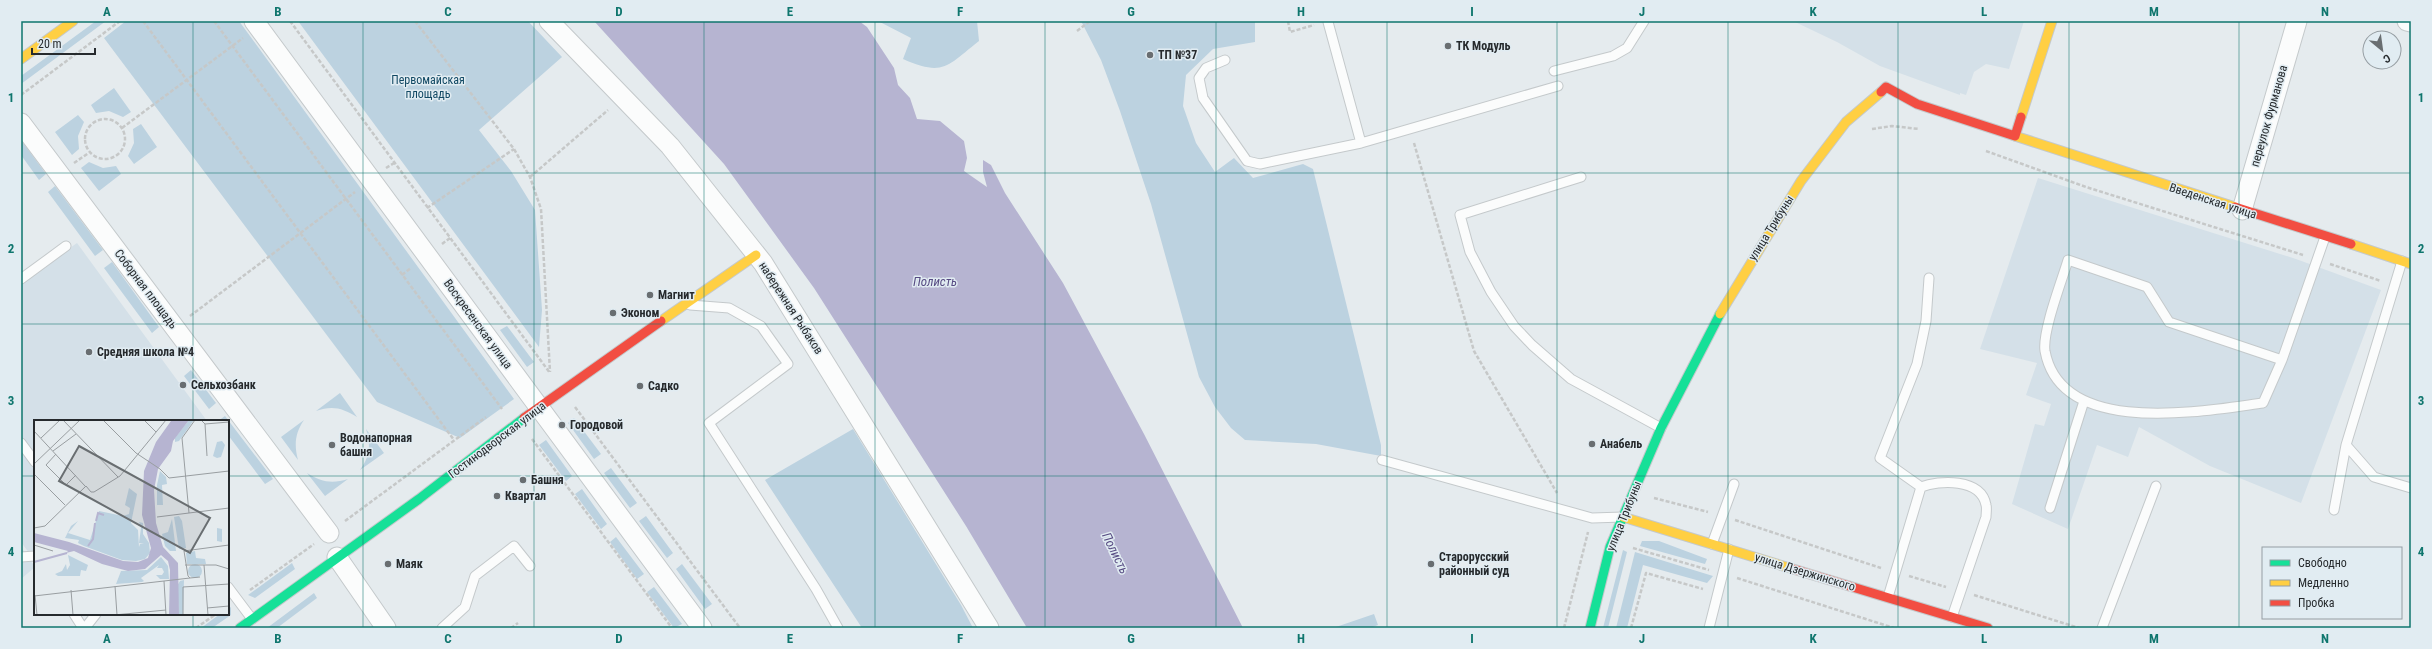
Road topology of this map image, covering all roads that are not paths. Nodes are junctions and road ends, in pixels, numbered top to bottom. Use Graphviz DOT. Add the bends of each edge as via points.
graph roads {
  1 [pos="73,21"];
  2 [pos="549,21"];
  3 [pos="1644,21"];
  4 [pos="2052,21"];
  5 [pos="2297,21"];
  6 [pos="2407,21"];
  7 [pos="1328,22"];
  8 [pos="2411,22"];
  9 [pos="256,24"];
  10 [pos="21,59"];
  11 [pos="1225,60"];
  12 [pos="1554,71"];
  13 [pos="1558,86"];
  14 [pos="21,123"];
  15 [pos="2016,136"];
  16 [pos="1361,143"];
  17 [pos="1581,177"];
  18 [pos="2242,210"];
  19 [pos="2325,237"];
  20 [pos="66,246"];
  21 [pos="756,255"];
  22 [pos="2402,262"];
  23 [pos="2411,264"];
  24 [pos="1929,278"];
  25 [pos="21,279"];
  26 [pos="685,304"];
  27 [pos="2282,360"];
  28 [pos="2084,401"];
  29 [pos="538,408"];
  30 [pos="1662,428"];
  31 [pos="21,444"];
  32 [pos="2346,445"];
  33 [pos="1382,460"];
  34 [pos="34,461"];
  35 [pos="1734,484"];
  36 [pos="2156,486"];
  37 [pos="1921,487"];
  38 [pos="2411,488"];
  39 [pos="2050,508"];
  40 [pos="2334,510"];
  41 [pos="1623,517"];
  42 [pos="329,533"];
  43 [pos="1712,544"];
  44 [pos="1729,549"];
  45 [pos="21,556"];
  46 [pos="34,556"];
  47 [pos="337,557"];
  48 [pos="530,566"];
  49 [pos="229,588"];
  50 [pos="1888,598"];
  51 [pos="75,615"];
  52 [pos="95,615"];
  53 [pos="1952,617"];
  54 [pos="252,619"];
  55 [pos="84,628"];
  56 [pos="240,628"];
  57 [pos="386,628"];
  58 [pos="442,628"];
  59 [pos="702,628"];
  60 [pos="838,628"];
  61 [pos="989,628"];
  62 [pos="1590,628"];
  63 [pos="1709,628"];
  64 [pos="1988,628"];
  65 [pos="2102,628"];
  1 -- 10 [label="street"];
  2 -- 21 [label="street, набережная Рыбаков" via="686,164"];
  3 -- 12 [label="lane" via="1627,48 1613,56"];
  4 -- 15 [label="street"];
  5 -- 18 [label="street, переулок Фурманова"];
  6 -- 8 [label="street"];
  7 -- 16 [label="lane"];
  9 -- 29 [label="street, Воскресенская улица"];
  11 -- 16 [label="lane" via="1206,68 1199,78 1203,98 1247,161 1260,164"];
  13 -- 16 [label="lane"];
  14 -- 42 [label="street, Соборная площадь"];
  15 -- 18 [label="street, Введенская улица"];
  15 -- 30 [label="street, улица Трибуны" via="1917,104 1886,87 1846,122 1801,181 1729,297"];
  17 -- 30 [label="lane" via="1460,216 1470,252 1491,292 1514,326 1532,345 1571,379"];
  18 -- 19 [label="street, Введенская улица"];
  19 -- 22 [label="street, Введенская улица"];
  19 -- 27 [label="lane"];
  20 -- 25 [label="lane"];
  21 -- 26 [label="street, Гостинодворская улица"];
  21 -- 61 [label="street, набережная Рыбаков" via="817,348"];
  22 -- 23 [label="street, Введенская улица"];
  22 -- 32 [label="lane"];
  24 -- 37 [label="lane" via="1926,321 1917,364 1880,458"];
  26 -- 29 [label="street, Гостинодворская улица"];
  26 -- 60 [label="lane" via="729,308 761,326 788,364 709,423 816,589"];
  27 -- 28 [label="lane" via="2263,403 2190,413 2121,413"];
  27 -- 28 [label="lane" via="2169,322 2147,287 2068,260 2048,329 2045,351 2054,373 2068,390"];
  28 -- 39 [label="lane"];
  29 -- 47 [label="street, Гостинодворская улица"];
  29 -- 59 [label="street, Воскресенская улица"];
  30 -- 41 [label="street, улица Трибуны"];
  31 -- 34 [label="lane"];
  32 -- 38 [label="lane" via="2374,477"];
  32 -- 40 [label="lane"];
  33 -- 41 [label="lane" via="1592,518"];
  35 -- 43 [label="lane"];
  36 -- 65 [label="lane"];
  37 -- 50 [label="lane"];
  37 -- 53 [label="lane" via="1933,482 1947,481 1974,488 1982,495 1986,504 1986,517"];
  41 -- 43 [label="street, улица Дзержинского"];
  41 -- 62 [label="street, улица Трибуны" via="1610,547"];
  43 -- 44 [label="street, улица Дзержинского"];
  44 -- 50 [label="street, улица Дзержинского"];
  44 -- 63 [label="lane"];
  45 -- 46 [label="lane"];
  47 -- 54 [label="street, Гостинодворская улица"];
  47 -- 57 [label="street"];
  48 -- 58 [label="lane" via="514,546 475,576 465,607"];
  49 -- 54 [label="lane"];
  50 -- 53 [label="street, улица Дзержинского"];
  51 -- 55 [label="lane"];
  52 -- 55 [label="lane"];
  53 -- 64 [label="street, улица Дзержинского"];
  54 -- 56 [label="street, Гостинодворская улица"];
}
